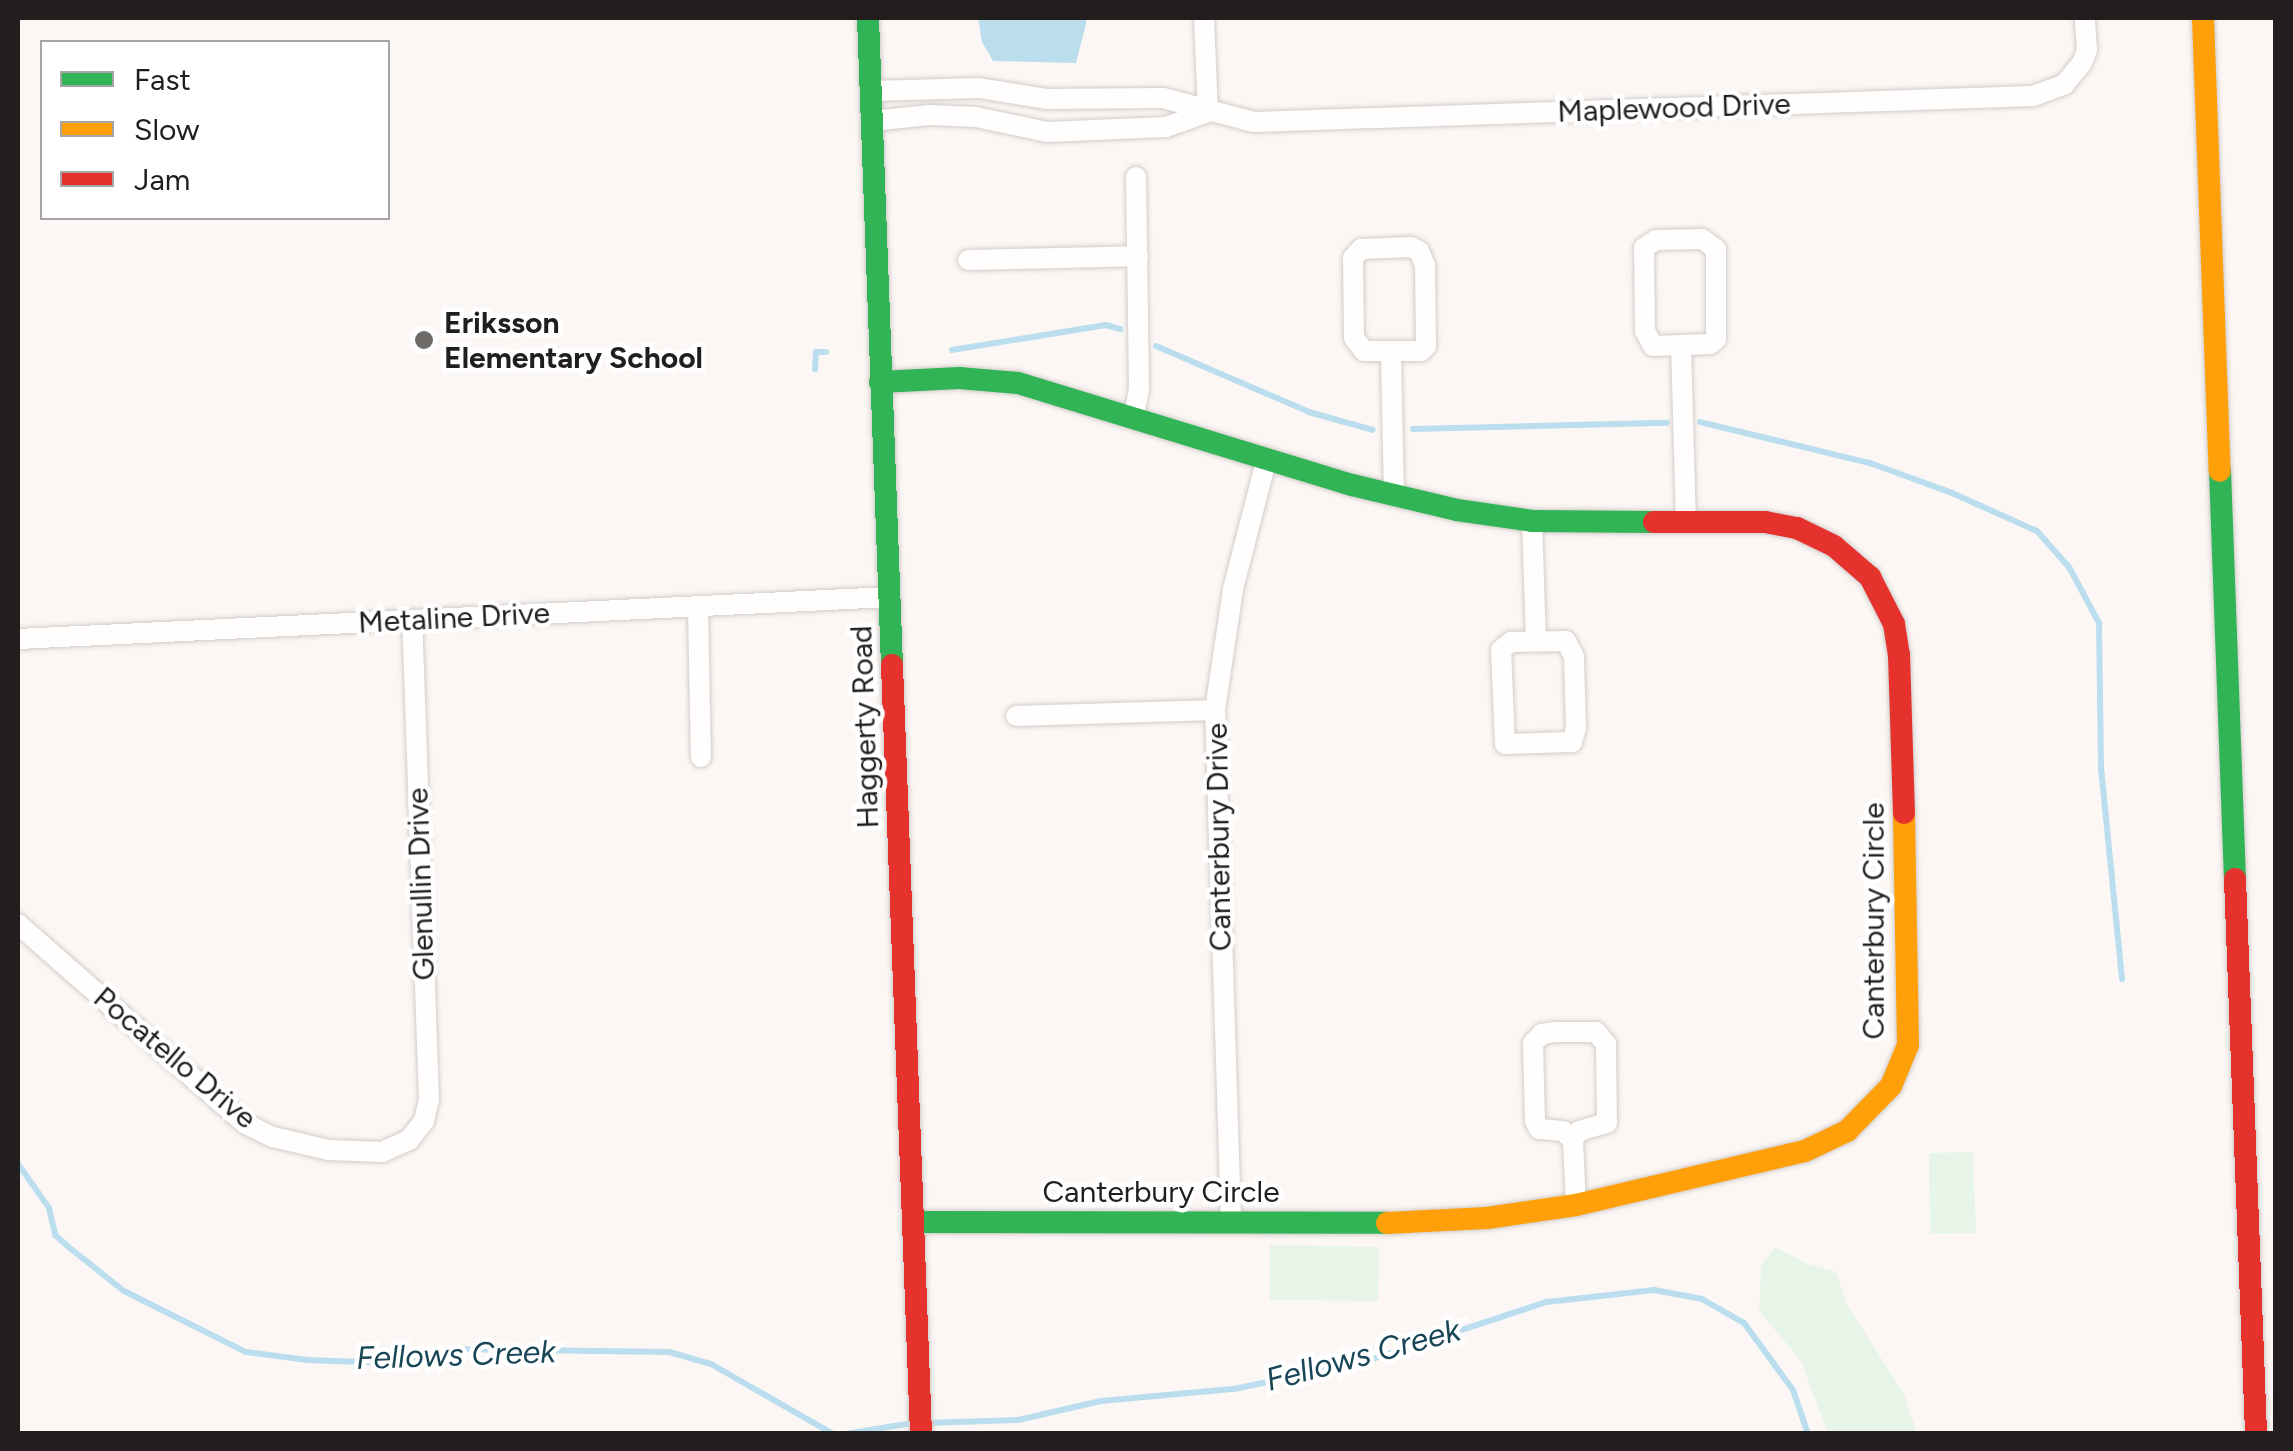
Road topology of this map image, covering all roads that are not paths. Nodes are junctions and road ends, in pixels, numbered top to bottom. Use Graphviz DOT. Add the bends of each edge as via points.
graph roads {
  1 [pos="868,18"];
  2 [pos="1204,18"];
  3 [pos="2085,18"];
  4 [pos="2203,18"];
  5 [pos="870,90"];
  6 [pos="1208,112"];
  7 [pos="872,121"];
  8 [pos="1136,177"];
  9 [pos="1138,256"];
  10 [pos="968,260"];
  11 [pos="1681,345"];
  12 [pos="1390,354"];
  13 [pos="880,382"];
  14 [pos="1134,415"];
  15 [pos="1267,458"];
  16 [pos="1394,496"];
  17 [pos="1532,521"];
  18 [pos="1686,523"];
  19 [pos="890,597"];
  20 [pos="698,607"];
  21 [pos="412,621"];
  22 [pos="18,639"];
  23 [pos="1536,641"];
  24 [pos="1215,710"];
  25 [pos="1016,716"];
  26 [pos="701,756"];
  27 [pos="18,924"];
  28 [pos="410,1140"];
  29 [pos="1572,1140"];
  30 [pos="1576,1205"];
  31 [pos="1231,1221"];
  32 [pos="913,1222"];
  33 [pos="921,1434"];
  34 [pos="2256,1434"];
  1 -- 5 [label="main road, Haggerty Road"];
  2 -- 6 [label="street"];
  3 -- 6 [label="street, Maplewood Drive" via="2082,63 2064,85 2033,96 1254,122"];
  4 -- 34 [label="main road"];
  5 -- 6 [label="street, Maplewood Drive" via="979,88 1046,100 1164,98"];
  5 -- 7 [label="main road, Haggerty Road"];
  6 -- 7 [label="street, Maplewood Drive" via="1166,127 1047,132 960,116"];
  7 -- 13 [label="main road, Haggerty Road"];
  8 -- 9 [label="street"];
  9 -- 10 [label="street"];
  9 -- 14 [label="street" via="1140,389"];
  11 -- 11 [label="street" via="1710,344 1719,329 1716,248 1702,238 1656,240 1644,248 1647,340 1653,346"];
  11 -- 18 [label="street"];
  12 -- 12 [label="street" via="1426,346 1424,258 1411,247 1361,249 1352,258 1354,338 1364,351"];
  12 -- 16 [label="street"];
  13 -- 14 [label="main road, Canterbury Circle" via="983,378"];
  13 -- 19 [label="main road, Haggerty Road"];
  14 -- 15 [label="main road, Canterbury Circle"];
  15 -- 16 [label="main road, Canterbury Circle"];
  15 -- 24 [label="street, Canterbury Drive" via="1233,588"];
  16 -- 17 [label="main road, Canterbury Circle"];
  17 -- 18 [label="main road, Canterbury Circle"];
  17 -- 23 [label="street"];
  18 -- 30 [label="main road, Canterbury Circle" via="1798,528 1850,556 1884,599 1899,655 1910,1035 1877,1106 1826,1143"];
  19 -- 20 [label="street, Metaline Drive"];
  19 -- 32 [label="main road, Haggerty Road"];
  20 -- 21 [label="street, Metaline Drive"];
  20 -- 26 [label="street"];
  21 -- 22 [label="street, Metaline Drive"];
  21 -- 28 [label="street, Glenullin Drive" via="429,1100"];
  23 -- 23 [label="street" via="1566,641 1573,648 1576,728 1568,744 1512,746 1502,736 1501,650 1510,642"];
  24 -- 25 [label="street"];
  24 -- 31 [label="street, Canterbury Drive"];
  27 -- 28 [label="street, Pocatello Drive" via="246,1124 273,1138 329,1150 382,1152"];
  29 -- 29 [label="street" via="1606,1123 1604,1040 1596,1032 1542,1034 1532,1048 1535,1122"];
  29 -- 30 [label="street"];
  30 -- 31 [label="main road, Canterbury Circle" via="1426,1222"];
  31 -- 32 [label="main road, Canterbury Circle"];
  32 -- 33 [label="main road, Haggerty Road"];
}
